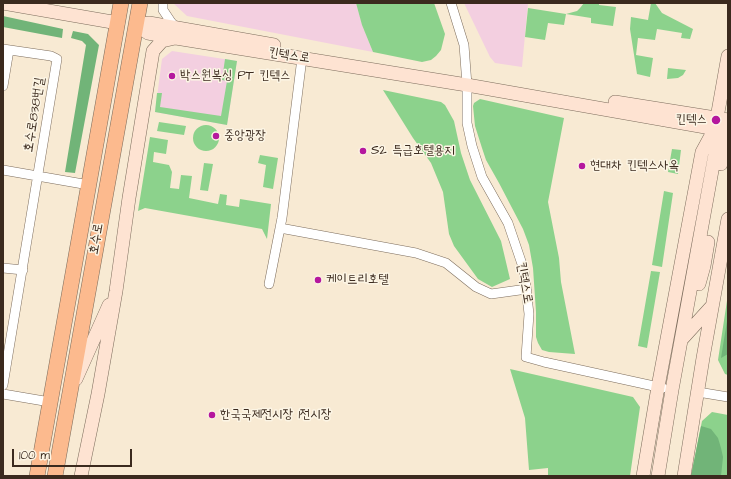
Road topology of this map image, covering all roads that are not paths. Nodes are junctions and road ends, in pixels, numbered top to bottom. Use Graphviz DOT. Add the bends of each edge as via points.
graph roads {
  1 [pos="3,3"];
  2 [pos="121,3"];
  3 [pos="140,3"];
  4 [pos="163,3"];
  5 [pos="451,3"];
  6 [pos="118,23"];
  7 [pos="136,25"];
  8 [pos="176,33"];
  9 [pos="6,49"];
  10 [pos="728,56"];
  11 [pos="302,58"];
  12 [pos="467,81"];
  13 [pos="3,86"];
  14 [pos="723,126"];
  15 [pos="3,170"];
  16 [pos="38,176"];
  17 [pos="89,185"];
  18 [pos="728,219"];
  19 [pos="280,228"];
  20 [pos="3,268"];
  21 [pos="22,273"];
  22 [pos="269,284"];
  23 [pos="527,289"];
  24 [pos="116,291"];
  25 [pos="712,306"];
  26 [pos="682,339"];
  27 [pos="3,385"];
  28 [pos="658,387"];
  29 [pos="672,390"];
  30 [pos="698,392"];
  31 [pos="3,394"];
  32 [pos="70,394"];
  33 [pos="728,397"];
  34 [pos="50,402"];
  35 [pos="37,476"];
  36 [pos="55,476"];
  37 [pos="81,476"];
  38 [pos="643,476"];
  39 [pos="658,476"];
  40 [pos="684,476"];
  1 -- 6 [label="main road, 킨텍스로"];
  2 -- 6 [label="main road, 호수로"];
  3 -- 7 [label="main road, 호수로"];
  4 -- 8 [label="street" via="163,10"];
  5 -- 12 [label="street" via="464,46"];
  6 -- 7 [label="main road, 킨텍스로"];
  6 -- 17 [label="main road, 호수로"];
  7 -- 8 [label="main road, 킨텍스로" via="148,33"];
  7 -- 32 [label="main road, 호수로"];
  8 -- 11 [label="main road, 킨텍스로"];
  8 -- 12 [label="main road, 킨텍스로"];
  8 -- 24 [label="main road" via="162,41 153,51"];
  9 -- 13 [label="street"];
  9 -- 16 [label="street, 호수로838번길" via="57,59"];
  10 -- 14 [label="main road"];
  11 -- 12 [label="main road, 킨텍스로"];
  11 -- 19 [label="street"];
  12 -- 14 [label="main road, 킨텍스로"];
  12 -- 23 [label="street, 킨텍스로" via="467,123 477,165 487,188 508,223 524,270"];
  14 -- 26 [label="main road" via="715,154"];
  14 -- 28 [label="main road" via="702,152"];
  15 -- 16 [label="street"];
  16 -- 17 [label="street"];
  16 -- 21 [label="street, 호수로838번길"];
  17 -- 34 [label="main road, 호수로"];
  18 -- 25 [label="main road"];
  19 -- 22 [label="street"];
  19 -- 23 [label="street" via="416,253 446,263 476,287 491,294"];
  20 -- 21 [label="street"];
  21 -- 27 [label="street, 호수로838번길"];
  23 -- 28 [label="street, 킨텍스로" via="529,314 526,357"];
  24 -- 32 [label="main road"];
  24 -- 37 [label="main road"];
  25 -- 26 [label="main road"];
  25 -- 30 [label="main road"];
  26 -- 29 [label="main road"];
  28 -- 29 [label="street, 킨텍스로"];
  28 -- 38 [label="main road"];
  29 -- 39 [label="main road"];
  30 -- 33 [label="street"];
  30 -- 40 [label="main road"];
  31 -- 34 [label="street"];
  32 -- 36 [label="main road, 호수로"];
  34 -- 35 [label="main road, 호수로"];
}
